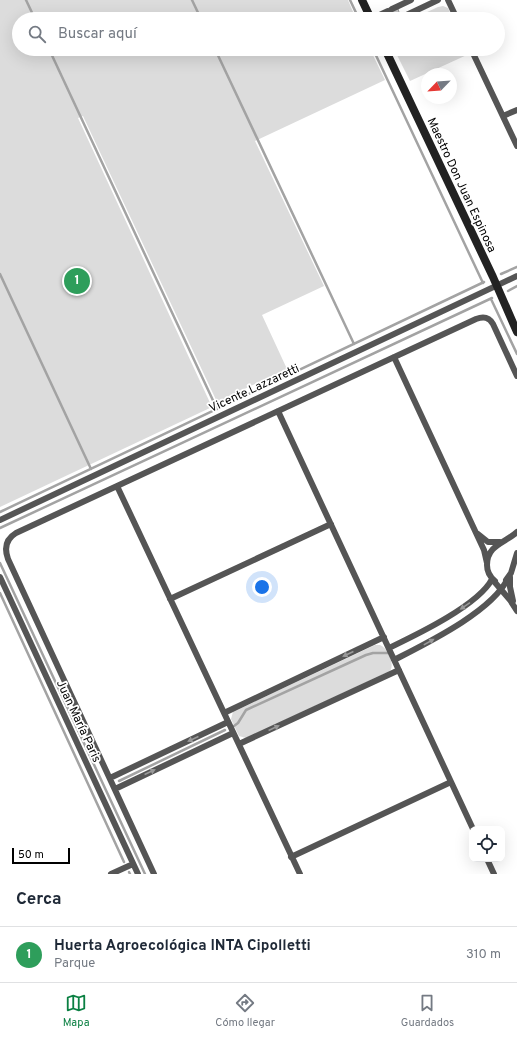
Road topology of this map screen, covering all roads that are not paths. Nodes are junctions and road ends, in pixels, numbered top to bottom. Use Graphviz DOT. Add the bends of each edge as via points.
graph roads {
  1 [pos="362,0"];
  2 [pos="411,0"];
  3 [pos="438,0"];
  4 [pos="448,0"];
  5 [pos="368,12"];
  6 [pos="386,12"];
  7 [pos="413,12"];
  8 [pos="454,12"];
  9 [pos="388,56"];
  10 [pos="475,56"];
  11 [pos="517,110"];
  12 [pos="503,116"];
  13 [pos="517,146"];
  14 [pos="517,276"];
  15 [pos="496,286"];
  16 [pos="517,332"];
  17 [pos="394,357"];
  18 [pos="517,376"];
  19 [pos="278,411"];
  20 [pos="117,486"];
  21 [pos="0,520"];
  22 [pos="330,524"];
  23 [pos="475,530"];
  24 [pos="517,532"];
  25 [pos="501,542"];
  26 [pos="517,553"];
  27 [pos="487,564"];
  28 [pos="510,575"];
  29 [pos="0,577"];
  30 [pos="492,579"];
  31 [pos="502,590"];
  32 [pos="170,599"];
  33 [pos="517,611"];
  34 [pos="384,637"];
  35 [pos="389,648"];
  36 [pos="394,660"];
  37 [pos="399,670"];
  38 [pos="224,713"];
  39 [pos="228,722"];
  40 [pos="233,733"];
  41 [pos="239,744"];
  42 [pos="110,778"];
  43 [pos="451,782"];
  44 [pos="115,789"];
  45 [pos="472,826"];
  46 [pos="292,857"];
  47 [pos="488,862"];
  48 [pos="133,864"];
  49 [pos="116,873"];
  50 [pos="138,874"];
  51 [pos="154,874"];
  52 [pos="300,874"];
  53 [pos="494,874"];
  1 -- 5 [label="main road"];
  2 -- 6 [label="street"];
  3 -- 7 [label="street"];
  4 -- 8 [label="street"];
  9 -- 15 [label="main road, Maestro Don Juan Espinosa"];
  10 -- 12 [label="street"];
  11 -- 12 [label="street"];
  12 -- 13 [label="street"];
  14 -- 15 [label="street, Vicente Lazzaretti"];
  15 -- 16 [label="main road, Maestro Don Juan Espinosa"];
  15 -- 21 [label="street, Vicente Lazzaretti"];
  17 -- 18 [label="street" via="485,317 495,326"];
  17 -- 19 [label="street"];
  17 -- 23 [label="street"];
  19 -- 20 [label="street"];
  19 -- 22 [label="street"];
  20 -- 32 [label="street"];
  20 -- 42 [label="street" via="13,535 6,547 8,559"];
  22 -- 32 [label="street"];
  22 -- 34 [label="street"];
  23 -- 25 [label="street" via="488,542"];
  23 -- 27 [label="street"];
  24 -- 25 [label="street"];
  25 -- 27 [label="street" via="492,550"];
  26 -- 28 [label="street"];
  27 -- 30 [label="street"];
  28 -- 30 [label="street" via="504,581"];
  28 -- 31 [label="street"];
  28 -- 33 [label="street" via="510,587"];
  29 -- 48 [label="street, Juan María Paris"];
  30 -- 31 [label="street"];
  30 -- 35 [label="street, one-way" via="484,591 459,609"];
  31 -- 33 [label="street"];
  36 -- 31 [label="street, one-way" via="457,625 485,606"];
  32 -- 38 [label="street"];
  34 -- 35 [label="street"];
  34 -- 38 [label="street, one-way"];
  35 -- 36 [label="street"];
  36 -- 37 [label="street"];
  41 -- 37 [label="street, one-way"];
  37 -- 43 [label="street"];
  38 -- 39 [label="street"];
  39 -- 40 [label="street"];
  39 -- 42 [label="street, one-way"];
  40 -- 41 [label="street"];
  44 -- 40 [label="street, one-way"];
  41 -- 46 [label="street"];
  42 -- 44 [label="street"];
  43 -- 45 [label="street"];
  43 -- 46 [label="street"];
  44 -- 51 [label="street"];
  46 -- 52 [label="street"];
  47 -- 53 [label="street"];
  48 -- 49 [label="street"];
  48 -- 50 [label="street, Juan María Paris"];
}
